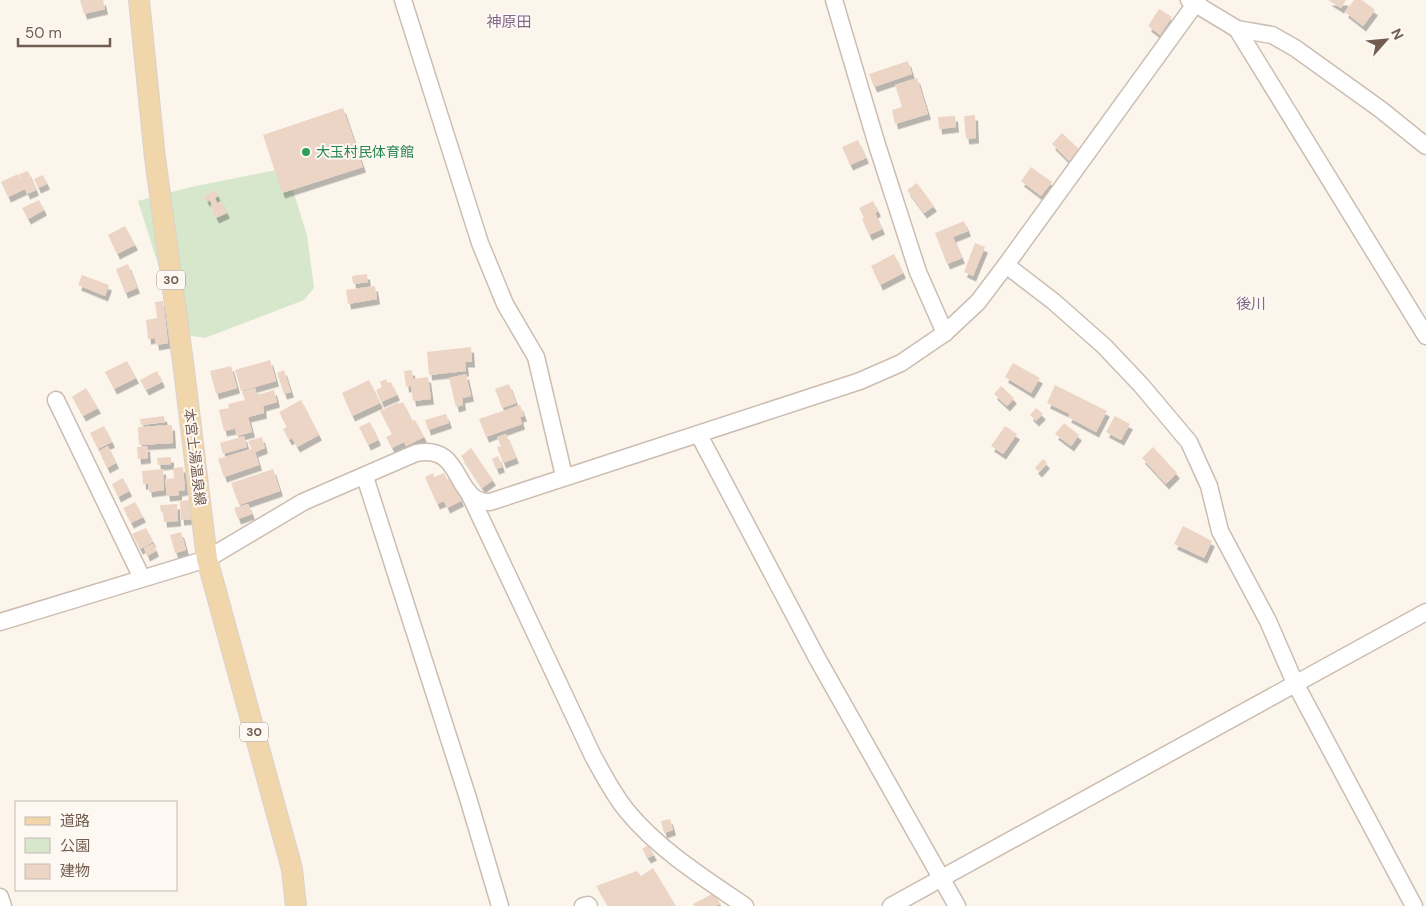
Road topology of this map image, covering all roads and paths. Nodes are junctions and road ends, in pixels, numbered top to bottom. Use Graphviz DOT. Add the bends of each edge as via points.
graph roads {
  1 [pos="139,0"];
  2 [pos="403,0"];
  3 [pos="834,0"];
  4 [pos="1194,1"];
  5 [pos="1237,28"];
  6 [pos="1426,146"];
  7 [pos="1006,265"];
  8 [pos="945,333"];
  9 [pos="1426,336"];
  10 [pos="56,400"];
  11 [pos="699,435"];
  12 [pos="365,476"];
  13 [pos="564,476"];
  14 [pos="468,491"];
  15 [pos="206,559"];
  16 [pos="142,578"];
  17 [pos="1426,612"];
  18 [pos="0,622"];
  19 [pos="1295,682"];
  20 [pos="942,878"];
  21 [pos="0,897"];
  22 [pos="3,906"];
  23 [pos="296,906"];
  24 [pos="500,906"];
  25 [pos="583,906"];
  26 [pos="589,906"];
  27 [pos="745,906"];
  28 [pos="891,906"];
  29 [pos="957,906"];
  30 [pos="1414,906"];
  1 -- 15 [label="main road, 本宮土湯温泉線 / 30" via="155,158"];
  2 -- 13 [label="street" via="480,243 505,304 536,357"];
  3 -- 8 [label="street" via="918,272"];
  4 -- 5 [label="street"];
  4 -- 7 [label="street"];
  5 -- 6 [label="street" via="1272,35 1295,48 1380,108"];
  5 -- 9 [label="street"];
  7 -- 8 [label="street" via="978,302"];
  7 -- 19 [label="street" via="1104,346 1188,442 1209,486 1220,531 1268,621"];
  8 -- 11 [label="street" via="901,363 860,381"];
  10 -- 16 [label="street"];
  11 -- 13 [label="street"];
  11 -- 20 [label="street" via="817,658"];
  12 -- 14 [label="street" via="416,454 434,452 446,458"];
  12 -- 15 [label="street" via="303,502"];
  12 -- 24 [label="street"];
  13 -- 14 [label="street" via="490,502 478,500"];
  14 -- 27 [label="street" via="611,788 627,811 658,844"];
  15 -- 16 [label="street"];
  15 -- 23 [label="main road, 本宮土湯温泉線 / 30" via="292,869"];
  16 -- 18 [label="street"];
  17 -- 19 [label="street"];
  19 -- 20 [label="street"];
  19 -- 30 [label="street"];
  20 -- 28 [label="street"];
  20 -- 29 [label="street"];
  21 -- 22 [label="street"];
  25 -- 26 [label="street"];
}
